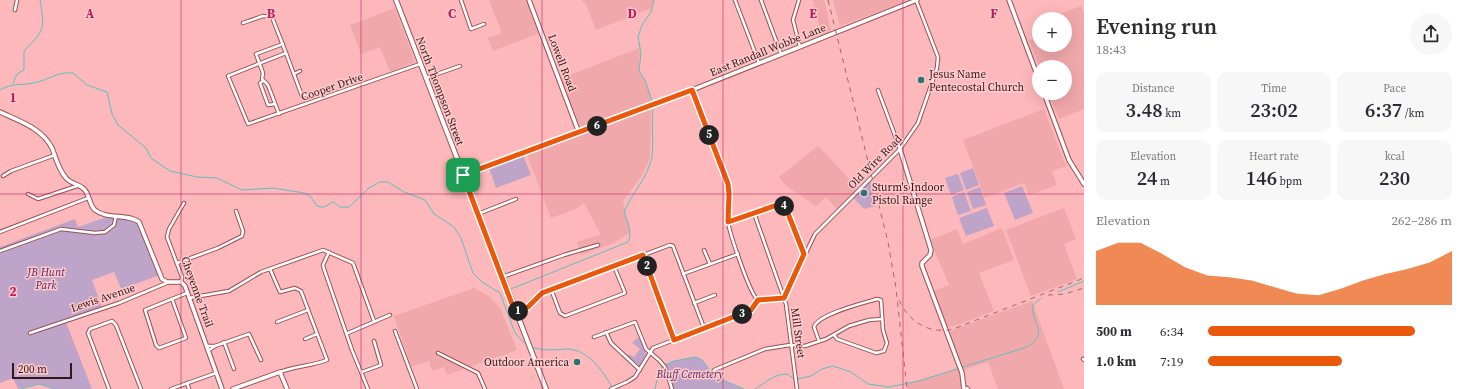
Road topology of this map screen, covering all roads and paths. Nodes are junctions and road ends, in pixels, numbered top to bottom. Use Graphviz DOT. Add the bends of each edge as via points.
graph roads {
  1 [pos="17,0"];
  2 [pos="396,0"];
  3 [pos="462,0"];
  4 [pos="529,0"];
  5 [pos="735,0"];
  6 [pos="761,0"];
  7 [pos="799,0"];
  8 [pos="917,0"];
  9 [pos="1009,0"];
  10 [pos="15,10"];
  11 [pos="243,23"];
  12 [pos="484,24"];
  13 [pos="283,44"];
  14 [pos="800,48"];
  15 [pos="286,53"];
  16 [pos="782,54"];
  17 [pos="1032,61"];
  18 [pos="260,63"];
  19 [pos="759,63"];
  20 [pos="420,64"];
  21 [pos="460,66"];
  22 [pos="300,71"];
  23 [pos="294,74"];
  24 [pos="426,78"];
  25 [pos="263,81"];
  26 [pos="692,90"];
  27 [pos="878,90"];
  28 [pos="308,94"];
  29 [pos="1047,100"];
  30 [pos="275,104"];
  31 [pos="0,112"];
  32 [pos="279,114"];
  33 [pos="579,133"];
  34 [pos="900,149"];
  35 [pos="55,155"];
  36 [pos="463,175"];
  37 [pos="3,176"];
  38 [pos="1084,184"];
  39 [pos="77,186"];
  40 [pos="28,194"];
  41 [pos="88,198"];
  42 [pos="516,199"];
  43 [pos="184,203"];
  44 [pos="236,211"];
  45 [pos="754,213"];
  46 [pos="478,214"];
  47 [pos="116,215"];
  48 [pos="728,222"];
  49 [pos="0,232"];
  50 [pos="598,245"];
  51 [pos="704,250"];
  52 [pos="0,251"];
  53 [pos="329,252"];
  54 [pos="738,254"];
  55 [pos="804,254"];
  56 [pos="643,255"];
  57 [pos="177,263"];
  58 [pos="710,264"];
  59 [pos="614,265"];
  60 [pos="270,269"];
  61 [pos="684,274"];
  62 [pos="502,277"];
  63 [pos="170,282"];
  64 [pos="181,282"];
  65 [pos="551,289"];
  66 [pos="187,294"];
  67 [pos="715,294"];
  68 [pos="189,298"];
  69 [pos="784,298"];
  70 [pos="172,299"];
  71 [pos="758,300"];
  72 [pos="694,303"];
  73 [pos="308,310"];
  74 [pos="515,312"];
  75 [pos="390,315"];
  76 [pos="882,319"];
  77 [pos="374,321"];
  78 [pos="277,322"];
  79 [pos="704,328"];
  80 [pos="395,331"];
  81 [pos="606,332"];
  82 [pos="30,333"];
  83 [pos="348,333"];
  84 [pos="317,334"];
  85 [pos="834,335"];
  86 [pos="594,337"];
  87 [pos="304,339"];
  88 [pos="674,340"];
  89 [pos="374,341"];
  90 [pos="819,341"];
  91 [pos="224,342"];
  92 [pos="206,346"];
  93 [pos="215,346"];
  94 [pos="792,346"];
  95 [pos="208,351"];
  96 [pos="649,352"];
  97 [pos="438,353"];
  98 [pos="261,360"];
  99 [pos="234,369"];
  100 [pos="640,370"];
  101 [pos="714,370"];
  102 [pos="280,372"];
  103 [pos="362,372"];
  104 [pos="216,373"];
  105 [pos="271,375"];
  106 [pos="284,380"];
  107 [pos="187,383"];
  108 [pos="248,384"];
  109 [pos="966,388"];
  110 [pos="109,389"];
  111 [pos="141,389"];
  112 [pos="171,389"];
  113 [pos="189,389"];
  114 [pos="222,389"];
  115 [pos="233,389"];
  116 [pos="250,389"];
  117 [pos="287,389"];
  118 [pos="368,389"];
  119 [pos="417,389"];
  120 [pos="485,389"];
  121 [pos="546,389"];
  122 [pos="611,389"];
  123 [pos="672,389"];
  124 [pos="797,389"];
  1 -- 10 [label="street"];
  2 -- 20 [label="main road, North Thompson Street"];
  3 -- 12 [label="street" via="472,29"];
  4 -- 33 [label="street, Lowell Road"];
  5 -- 19 [label="street"];
  6 -- 16 [label="street"];
  7 -- 14 [label="street" via="794,20"];
  8 -- 14 [label="street, East Randall Wobbe Lane"];
  8 -- 34 [label="street, Old Wire Road" via="938,59 918,123"];
  9 -- 17 [label="street"];
  11 -- 13 [label="street" via="263,16 272,17"];
  13 -- 15 [label="street"];
  13 -- 18 [label="street" via="256,54"];
  14 -- 16 [label="street, East Randall Wobbe Lane"];
  15 -- 18 [label="street"];
  15 -- 23 [label="street"];
  16 -- 19 [label="street, East Randall Wobbe Lane"];
  18 -- 25 [label="street"];
  18 -- 32 [label="street, Cooper Drive" via="228,76 248,124"];
  19 -- 26 [label="street, East Randall Wobbe Lane"];
  20 -- 24 [label="main road, North Thompson Street"];
  20 -- 32 [label="street, Cooper Drive"];
  21 -- 24 [label="street"];
  22 -- 23 [label="street"];
  23 -- 28 [label="street" via="302,96"];
  24 -- 36 [label="main road, North Thompson Street"];
  25 -- 30 [label="street" via="268,85"];
  25 -- 30 [label="street" via="260,83 268,105"];
  26 -- 33 [label="street, East Randall Wobbe Lane"];
  26 -- 48 [label="street" via="728,184"];
  27 -- 34 [label="street"];
  29 -- 38 [label="street" via="1069,160"];
  30 -- 32 [label="street"];
  31 -- 35 [label="street" via="41,133"];
  33 -- 36 [label="street, East Randall Wobbe Lane"];
  34 -- 55 [label="street, Old Wire Road" via="814,234"];
  34 -- 109 [label="street" via="931,250 922,266"];
  35 -- 37 [label="street"];
  35 -- 39 [label="street" via="64,177"];
  36 -- 46 [label="main road, North Thompson Street"];
  39 -- 40 [label="street" via="38,199"];
  39 -- 41 [label="street" via="84,189"];
  41 -- 47 [label="street" via="96,210"];
  41 -- 49 [label="street"];
  42 -- 46 [label="street"];
  43 -- 57 [label="street, Cheyenne Trail" via="168,234 168,241"];
  44 -- 57 [label="street" via="243,231 242,236"];
  45 -- 48 [label="street"];
  45 -- 55 [label="street" via="783,204"];
  45 -- 69 [label="street, Mill Street"];
  46 -- 62 [label="main road, North Thompson Street"];
  47 -- 52 [label="street" via="114,225 104,232 61,229"];
  47 -- 63 [label="street" via="139,222 160,276 164,281"];
  48 -- 54 [label="street"];
  50 -- 62 [label="street"];
  51 -- 58 [label="street"];
  53 -- 60 [label="street" via="321,250"];
  53 -- 77 [label="street" via="353,264"];
  53 -- 83 [label="street" via="323,265"];
  54 -- 58 [label="street"];
  54 -- 71 [label="street" via="750,290"];
  55 -- 69 [label="street, Old Wire Road"];
  56 -- 59 [label="street"];
  56 -- 61 [label="street" via="672,245"];
  56 -- 88 [label="street"];
  57 -- 64 [label="street, Cheyenne Trail" via="182,276"];
  58 -- 61 [label="street"];
  59 -- 65 [label="street"];
  59 -- 65 [label="street" via="625,293 565,316 560,314"];
  60 -- 68 [label="street" via="232,290"];
  60 -- 73 [label="street" via="281,293 295,288 300,289"];
  61 -- 72 [label="street"];
  62 -- 74 [label="main road, North Thompson Street"];
  63 -- 64 [label="street, Lewis Avenue"];
  63 -- 82 [label="street, Lewis Avenue" via="119,303"];
  64 -- 66 [label="street, Cheyenne Trail"];
  65 -- 74 [label="street" via="540,294 528,307"];
  66 -- 68 [label="street, Cheyenne Trail"];
  66 -- 70 [label="street"];
  67 -- 72 [label="street"];
  68 -- 92 [label="street, Cheyenne Trail"];
  69 -- 71 [label="street"];
  69 -- 94 [label="street, Mill Street"];
  70 -- 70 [label="street" via="145,310 159,348 186,338"];
  71 -- 79 [label="street" via="751,310"];
  72 -- 79 [label="street"];
  73 -- 78 [label="street"];
  73 -- 84 [label="street"];
  74 -- 121 [label="main road, North Thompson Street"];
  75 -- 77 [label="street"];
  76 -- 85 [label="street" via="849,326"];
  76 -- 85 [label="street" via="887,345 880,353 840,340"];
  76 -- 90 [label="street" via="881,301 876,299 840,310 816,322 814,329"];
  77 -- 83 [label="street" via="368,326"];
  79 -- 88 [label="street"];
  80 -- 119 [label="street"];
  81 -- 86 [label="street"];
  81 -- 96 [label="street" via="635,322"];
  81 -- 100 [label="street" via="611,343"];
  83 -- 103 [label="street"];
  84 -- 87 [label="street"];
  84 -- 102 [label="street" via="327,360"];
  85 -- 90 [label="street"];
  88 -- 96 [label="street" via="656,346"];
  89 -- 103 [label="street" via="381,365"];
  90 -- 94 [label="street"];
  91 -- 93 [label="street"];
  91 -- 98 [label="street" via="250,334"];
  91 -- 99 [label="street"];
  92 -- 93 [label="street"];
  92 -- 95 [label="street, Cheyenne Trail"];
  93 -- 95 [label="street"];
  94 -- 101 [label="street" via="765,349"];
  94 -- 124 [label="street, Mill Street"];
  95 -- 104 [label="street, Cheyenne Trail"];
  96 -- 100 [label="street"];
  96 -- 123 [label="street" via="665,368"];
  97 -- 120 [label="street" via="478,372"];
  100 -- 122 [label="street" via="627,382"];
  102 -- 105 [label="street"];
  102 -- 106 [label="street"];
  103 -- 118 [label="street"];
  104 -- 107 [label="street"];
  104 -- 114 [label="street, Cheyenne Trail"];
  105 -- 106 [label="street" via="278,375"];
  105 -- 108 [label="street"];
  106 -- 117 [label="street"];
  107 -- 112 [label="street"];
  107 -- 113 [label="street"];
  108 -- 115 [label="street"];
  108 -- 116 [label="street"];
  110 -- 111 [label="street" via="88,332 112,321 116,325"];
}
